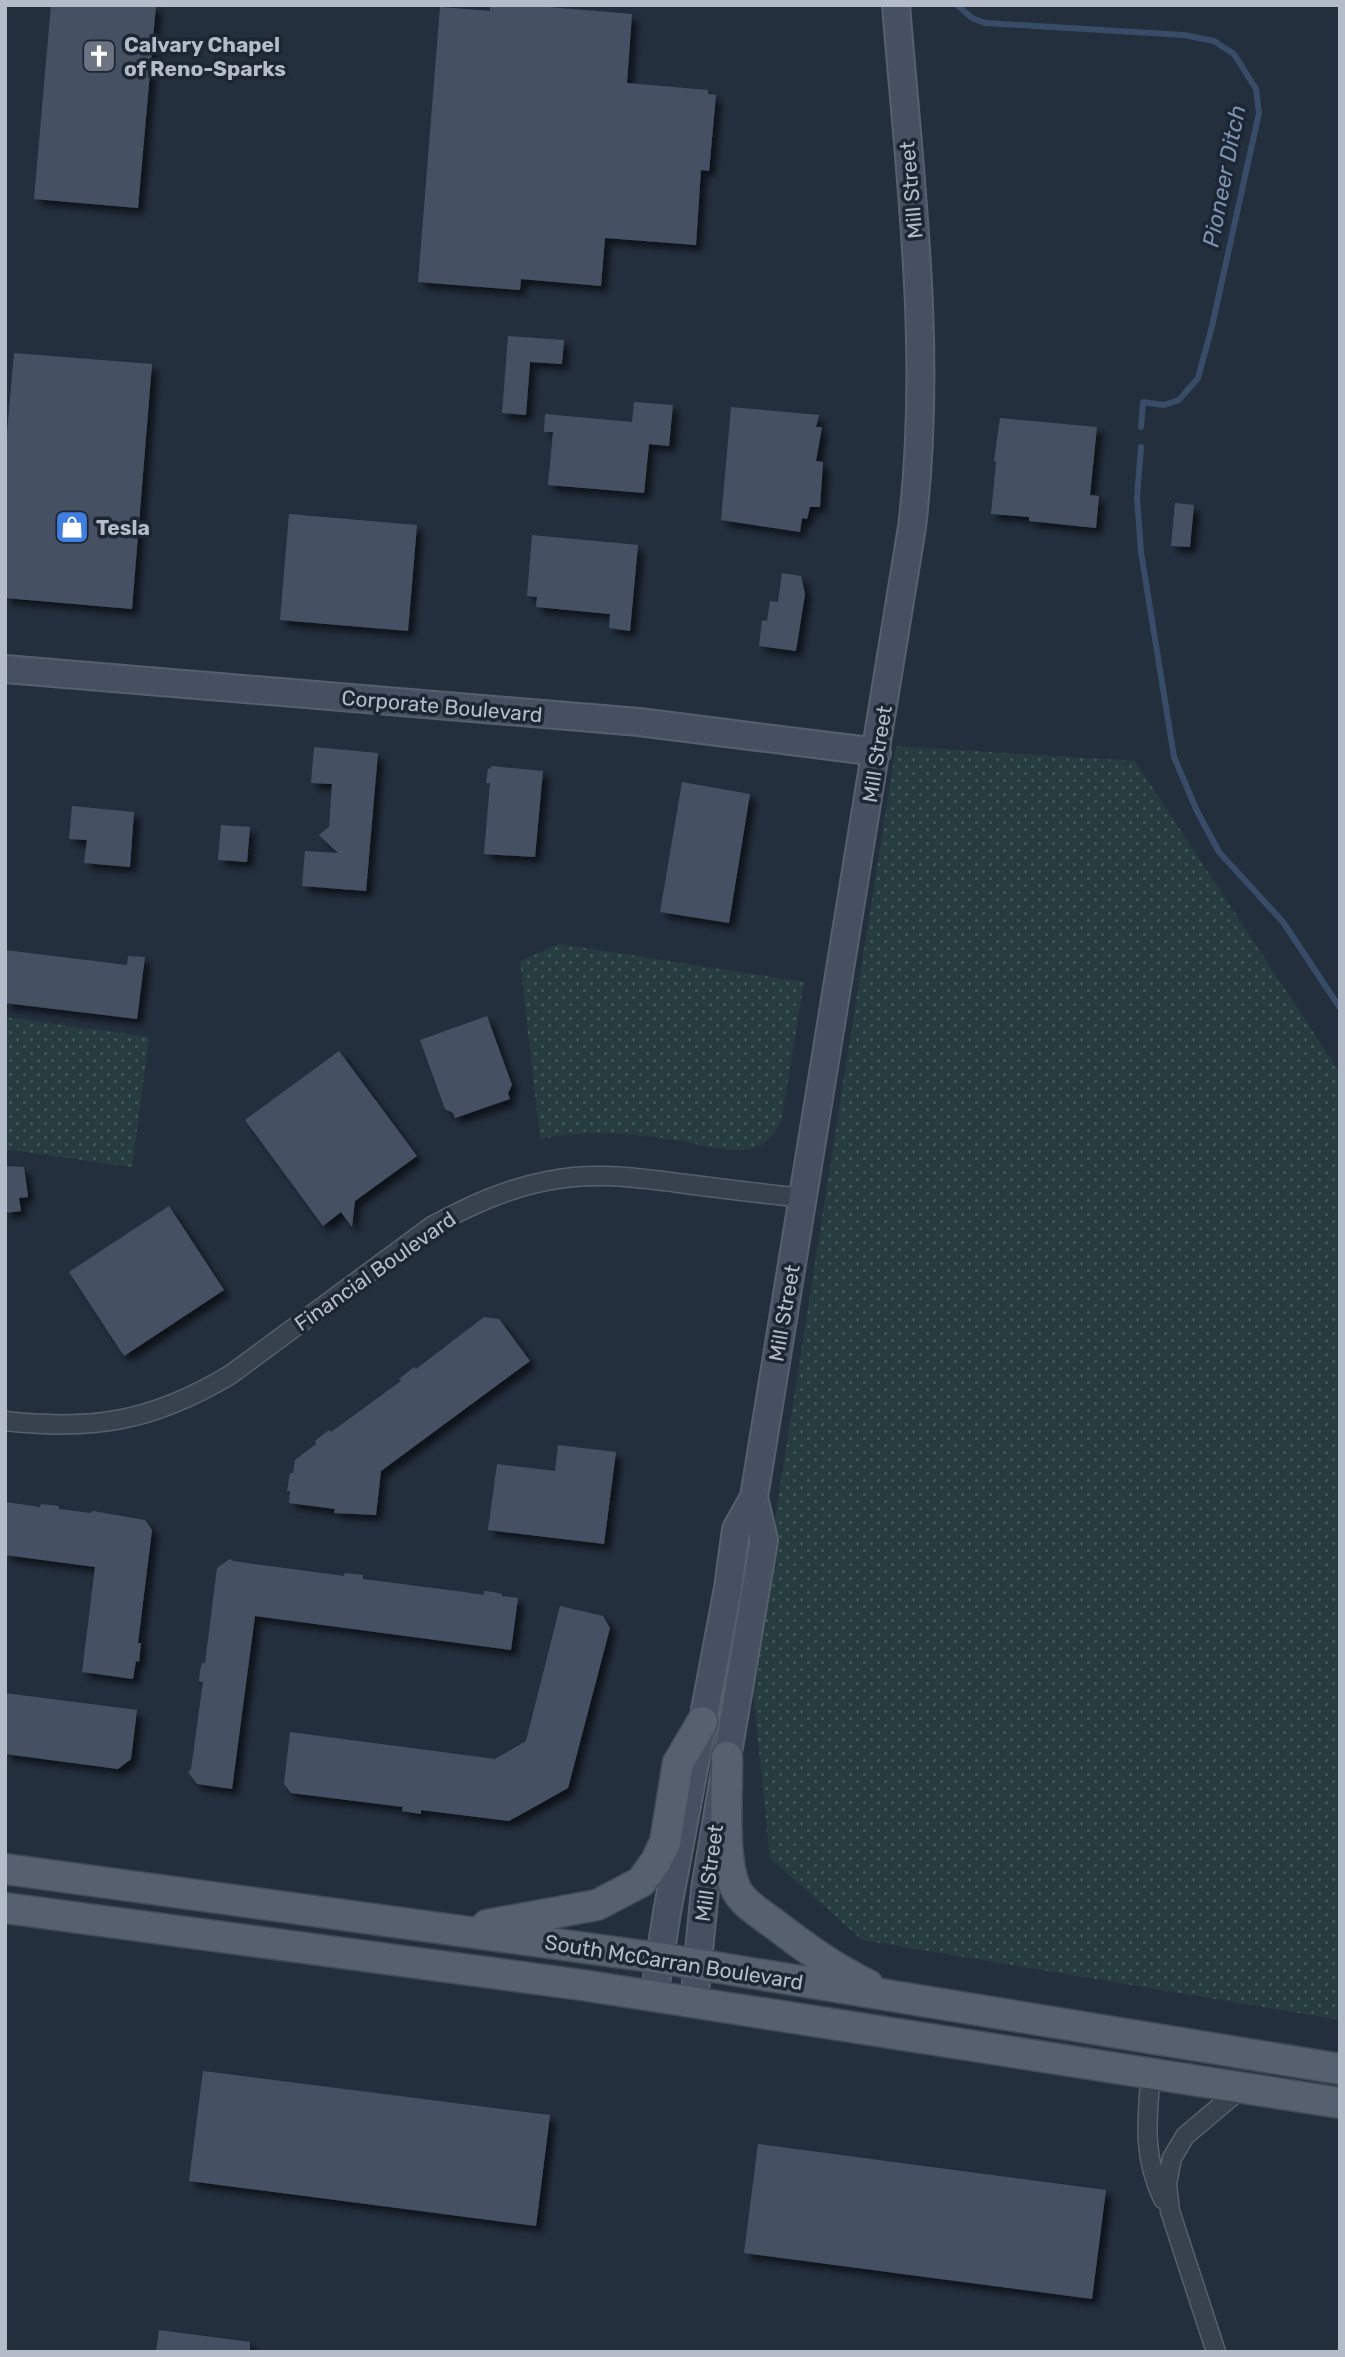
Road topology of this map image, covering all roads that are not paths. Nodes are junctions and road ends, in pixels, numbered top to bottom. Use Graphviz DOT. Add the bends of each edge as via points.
graph roads {
  1 [pos="896,5"];
  2 [pos="5,669"];
  3 [pos="877,752"];
  4 [pos="804,1198"];
  5 [pos="5,1421"];
  6 [pos="754,1497"];
  7 [pos="702,1722"];
  8 [pos="727,1757"];
  9 [pos="5,1869"];
  10 [pos="5,1908"];
  11 [pos="453,1930"];
  12 [pos="659,1958"];
  13 [pos="697,1964"];
  14 [pos="654,1996"];
  15 [pos="890,1996"];
  16 [pos="694,2003"];
  17 [pos="1340,2069"];
  18 [pos="1151,2072"];
  19 [pos="1244,2086"];
  20 [pos="1340,2102"];
  21 [pos="1170,2211"];
  22 [pos="1216,2352"];
  1 -- 3 [label="main road, Mill Street" via="919,286 922,410 911,535"];
  2 -- 3 [label="main road, Corporate Boulevard" via="639,722"];
  3 -- 4 [label="main road, Mill Street"];
  4 -- 5 [label="street, Financial Boulevard" via="624,1176 559,1179 506,1191 432,1226 198,1394 160,1410 88,1425"];
  4 -- 6 [label="main road, Mill Street"];
  6 -- 7 [label="main road, Mill Street" via="736,1529"];
  6 -- 8 [label="main road, Mill Street" via="764,1540"];
  7 -- 11 [label="main road" via="678,1763 665,1842 640,1882 597,1905"];
  7 -- 12 [label="main road, Mill Street"];
  8 -- 13 [label="main road, Mill Street"];
  8 -- 15 [label="main road" via="729,1861 737,1892 808,1950"];
  9 -- 11 [label="main road, South McCarran Boulevard"];
  10 -- 14 [label="main road, South McCarran Boulevard"];
  11 -- 12 [label="main road, South McCarran Boulevard"];
  12 -- 13 [label="main road, South McCarran Boulevard"];
  12 -- 14 [label="main road, Mill Street"];
  13 -- 15 [label="main road, South McCarran Boulevard"];
  13 -- 16 [label="main road, Mill Street"];
  14 -- 16 [label="main road, South McCarran Boulevard"];
  15 -- 17 [label="main road, South McCarran Boulevard"];
  16 -- 18 [label="main road, South McCarran Boulevard"];
  18 -- 19 [label="main road, South McCarran Boulevard"];
  18 -- 21 [label="street" via="1148,2156"];
  19 -- 20 [label="main road, South McCarran Boulevard"];
  19 -- 21 [label="street" via="1178,2146 1168,2171"];
  21 -- 22 [label="street"];
}
